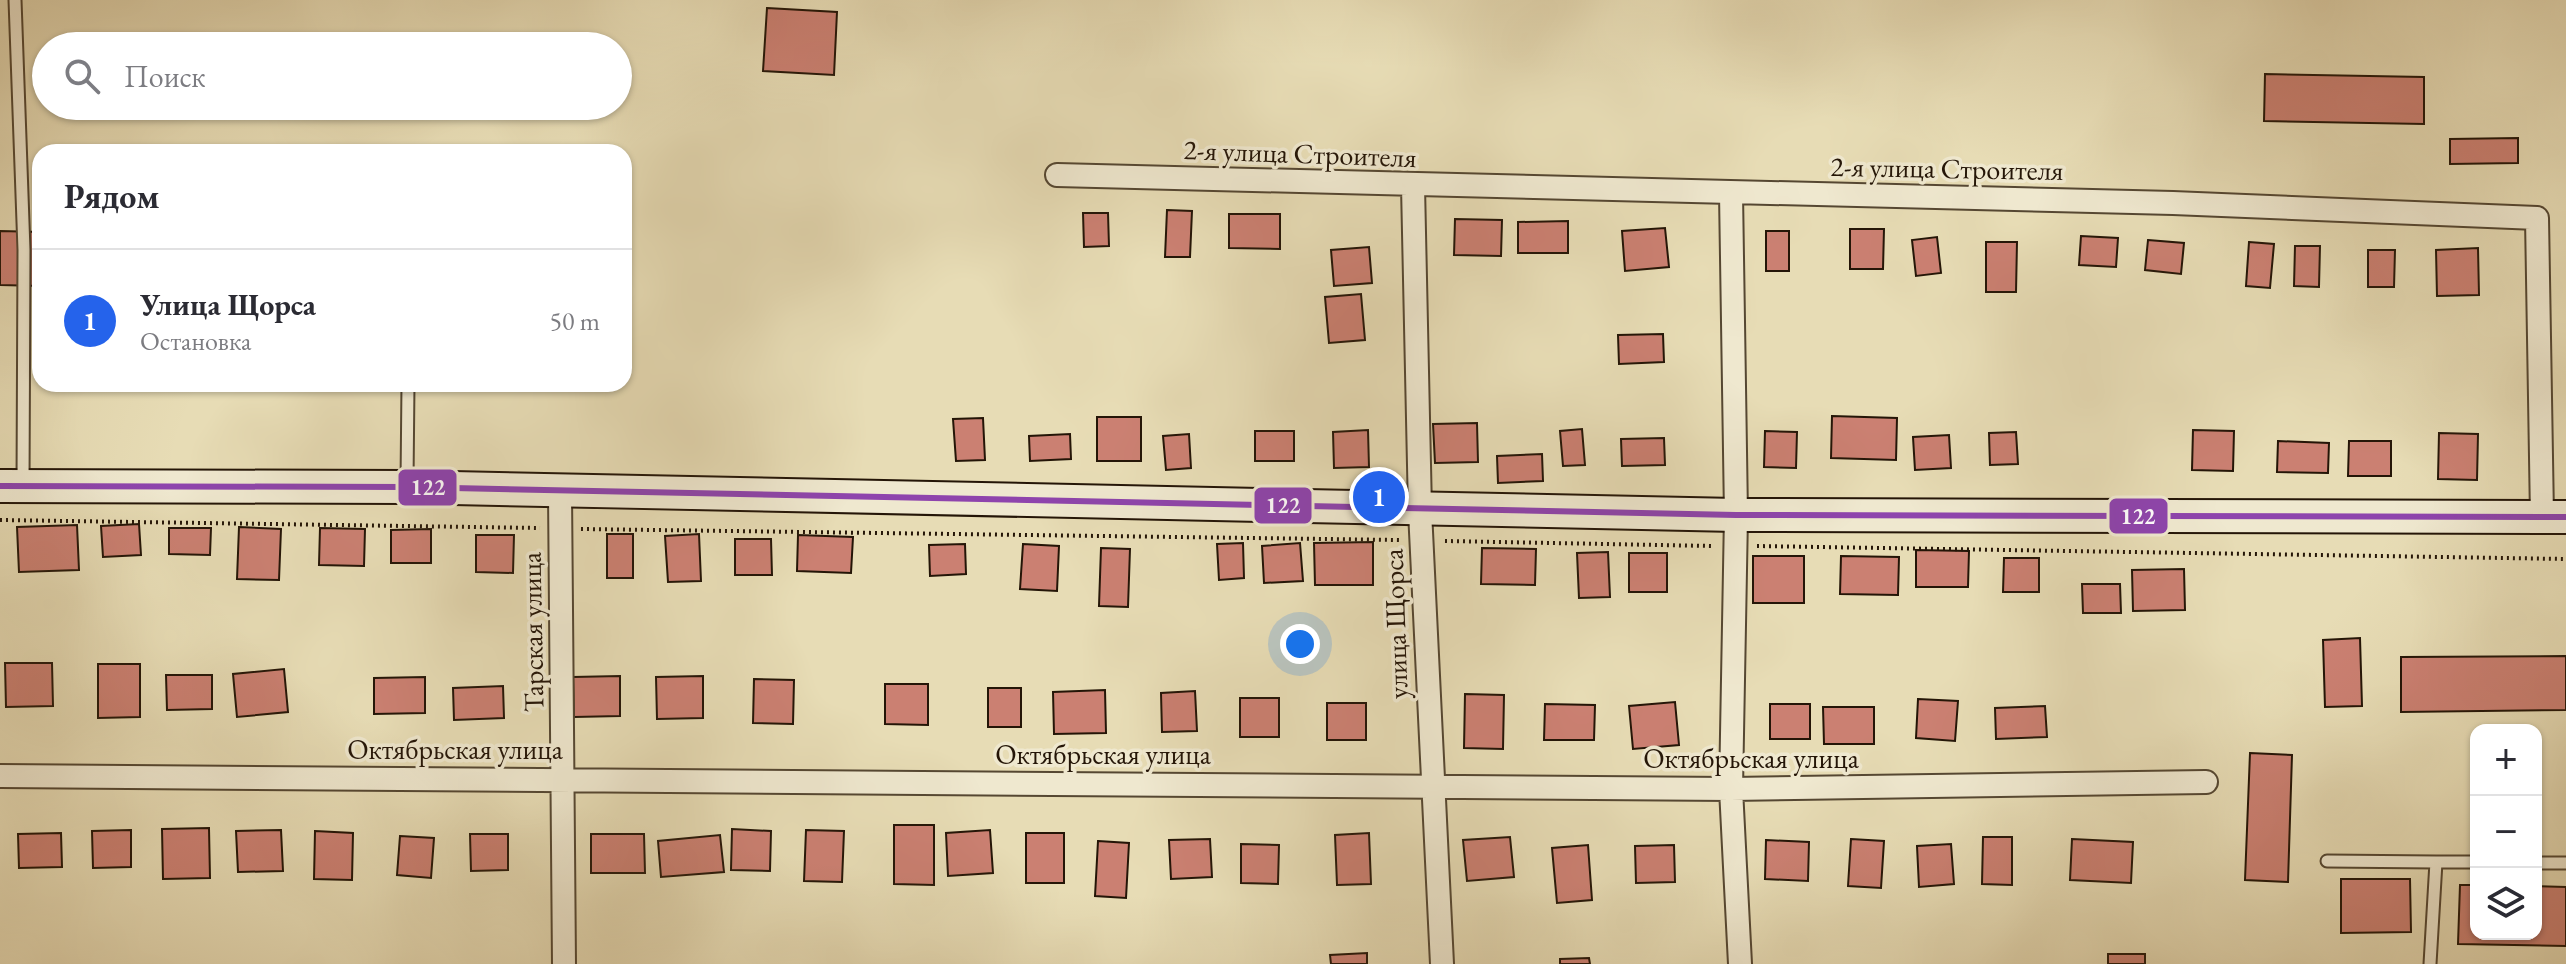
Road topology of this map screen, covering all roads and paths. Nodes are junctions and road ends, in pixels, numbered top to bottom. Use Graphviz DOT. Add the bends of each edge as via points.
graph roads {
  1 [pos="15,0"];
  2 [pos="1057,175"];
  3 [pos="1413,186"];
  4 [pos="1731,193"];
  5 [pos="408,392"];
  6 [pos="12,486"];
  7 [pos="407,487"];
  8 [pos="560,492"];
  9 [pos="2554,517"];
  10 [pos="0,520"];
  11 [pos="1421,526"];
  12 [pos="561,529"];
  13 [pos="1736,530"];
  14 [pos="2566,559"];
  15 [pos="0,776"];
  16 [pos="563,780"];
  17 [pos="2206,782"];
  18 [pos="1432,787"];
  19 [pos="1731,789"];
  20 [pos="2327,861"];
  21 [pos="2436,862"];
  22 [pos="2470,862"];
  23 [pos="2542,863"];
  24 [pos="2566,863"];
  25 [pos="564,964"];
  26 [pos="1442,964"];
  27 [pos="1740,964"];
  28 [pos="2430,964"];
  1 -- 6 [label="lane" via="24,250"];
  2 -- 3 [label="street, 2-я улица Строителя"];
  3 -- 4 [label="street, 2-я улица Строителя"];
  3 -- 11 [label="street, улица Щорса"];
  4 -- 9 [label="street, 2-я улица Строителя" via="2537,218"];
  4 -- 13 [label="street"];
  5 -- 7 [label="lane"];
  6 -- 7 [label="street"];
  7 -- 8 [label="street"];
  8 -- 11 [label="street"];
  8 -- 12 [label="street, Тарская улица"];
  9 -- 13 [label="street"];
  10 -- 12 [label="path"];
  11 -- 12 [label="path"];
  11 -- 13 [label="street"];
  11 -- 13 [label="path"];
  11 -- 18 [label="street, улица Щорса"];
  12 -- 16 [label="street, Тарская улица"];
  13 -- 14 [label="path"];
  13 -- 19 [label="street"];
  15 -- 16 [label="street, Октябрьская улица"];
  16 -- 18 [label="street, Октябрьская улица"];
  16 -- 25 [label="street, Тарская улица"];
  17 -- 19 [label="street, Октябрьская улица"];
  18 -- 19 [label="street, Октябрьская улица"];
  18 -- 26 [label="street, улица Щорса"];
  19 -- 27 [label="street"];
  20 -- 21 [label="lane"];
  21 -- 22 [label="lane"];
  21 -- 28 [label="lane"];
  23 -- 24 [label="lane"];
}
